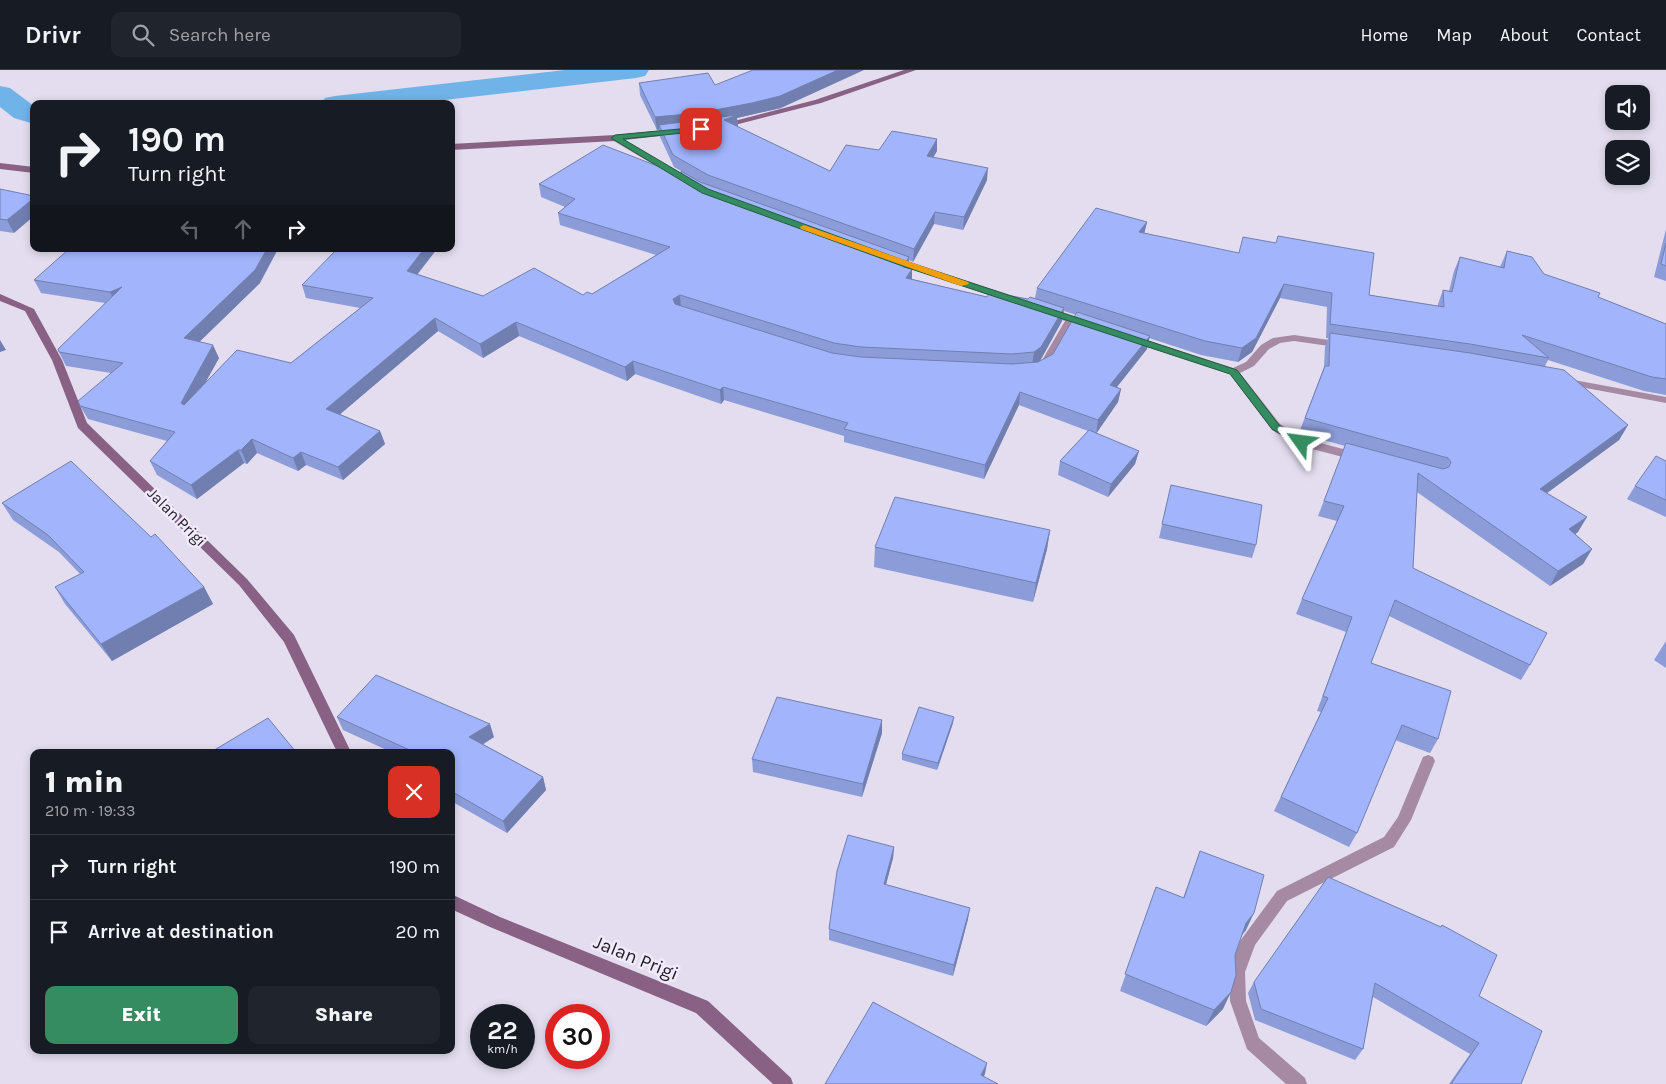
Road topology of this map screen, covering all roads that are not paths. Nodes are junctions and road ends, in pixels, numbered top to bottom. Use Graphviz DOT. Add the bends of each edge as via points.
graph roads {
  1 [pos="912,70"];
  2 [pos="710,128"];
  3 [pos="682,131"];
  4 [pos="615,138"];
  5 [pos="455,147"];
  6 [pos="0,166"];
  7 [pos="30,170"];
  8 [pos="697,186"];
  9 [pos="882,255"];
  10 [pos="0,297"];
  11 [pos="1016,301"];
  12 [pos="1034,307"];
  13 [pos="1071,319"];
  14 [pos="1097,328"];
  15 [pos="1123,336"];
  16 [pos="1357,347"];
  17 [pos="1028,372"];
  18 [pos="1234,372"];
  19 [pos="1549,378"];
  20 [pos="1666,400"];
  21 [pos="1373,461"];
  22 [pos="343,749"];
  23 [pos="1428,761"];
  24 [pos="455,903"];
  25 [pos="785,1084"];
  26 [pos="1299,1084"];
  1 -- 2 [label="street" via="782,114"];
  3 -- 4 [label="street"];
  4 -- 5 [label="street"];
  4 -- 8 [label="street"];
  6 -- 7 [label="street"];
  9 -- 11 [label="street"];
  10 -- 22 [label="street, Jalan Prigi" via="29,309 57,360 82,425 243,582 289,639"];
  12 -- 13 [label="street"];
  13 -- 14 [label="street"];
  13 -- 17 [label="street" via="1045,364"];
  15 -- 18 [label="street"];
  16 -- 18 [label="street" via="1294,338 1277,340 1265,347 1250,364"];
  18 -- 21 [label="street" via="1276,427 1301,442"];
  19 -- 20 [label="street"];
  23 -- 26 [label="street" via="1404,820 1389,842 1282,896 1248,941 1237,972 1238,1001 1253,1043"];
  24 -- 25 [label="street, Jalan Prigi" via="702,1007"];
}
